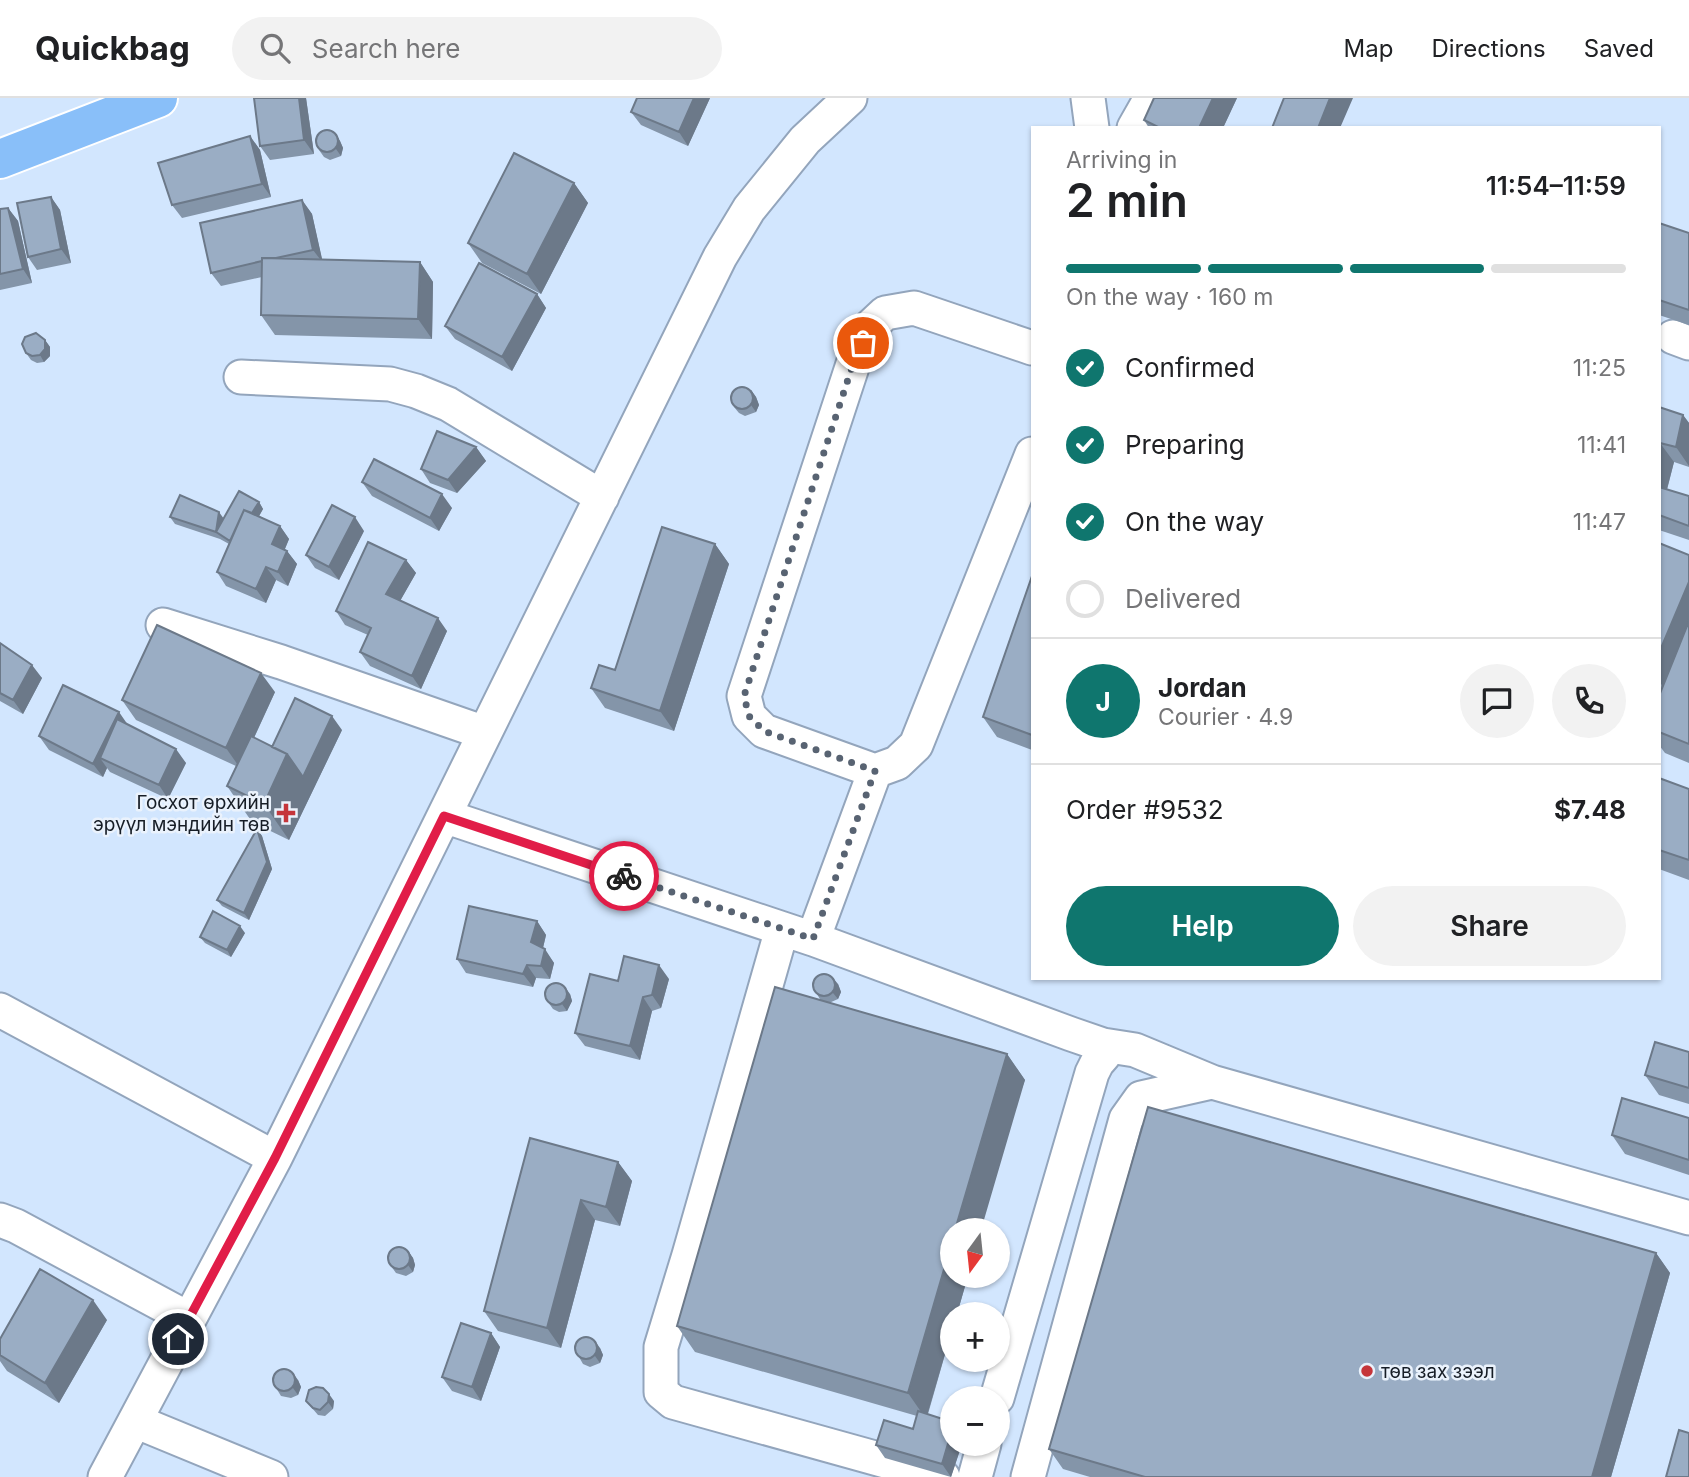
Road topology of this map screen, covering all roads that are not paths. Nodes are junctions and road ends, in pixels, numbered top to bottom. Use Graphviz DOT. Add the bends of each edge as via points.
graph roads {
  1 [pos="158,98"];
  2 [pos="850,98"];
  3 [pos="1088,98"];
  4 [pos="1151,98"];
  5 [pos="1092,126"];
  6 [pos="1136,126"];
  7 [pos="0,159"];
  8 [pos="1031,348"];
  9 [pos="240,377"];
  10 [pos="1030,467"];
  11 [pos="602,497"];
  12 [pos="163,625"];
  13 [pos="485,733"];
  14 [pos="875,771"];
  15 [pos="444,816"];
  16 [pos="782,929"];
  17 [pos="813,939"];
  18 [pos="0,1010"];
  19 [pos="1103,1045"];
  20 [pos="1212,1082"];
  21 [pos="275,1158"];
  22 [pos="1689,1218"];
  23 [pos="0,1220"];
  24 [pos="188,1319"];
  25 [pos="1001,1386"];
  26 [pos="135,1421"];
  27 [pos="981,1456"];
  28 [pos="262,1475"];
  29 [pos="105,1477"];
  30 [pos="943,1477"];
  31 [pos="975,1477"];
  32 [pos="1028,1477"];
  1 -- 7 [label="main road"];
  2 -- 11 [label="street" via="805,139 749,209 720,257"];
  3 -- 5 [label="street"];
  4 -- 6 [label="street"];
  8 -- 14 [label="street" via="914,308 885,313 870,327 855,358 744,696 749,716 764,731"];
  9 -- 11 [label="street" via="390,384 416,391 448,404"];
  10 -- 14 [label="street" via="916,745 897,763"];
  11 -- 13 [label="street"];
  12 -- 13 [label="street"];
  13 -- 15 [label="street"];
  14 -- 17 [label="street"];
  15 -- 16 [label="street"];
  15 -- 21 [label="street"];
  16 -- 17 [label="street"];
  16 -- 30 [label="street" via="661,1347 662,1392 673,1402"];
  17 -- 19 [label="street"];
  18 -- 21 [label="street"];
  19 -- 20 [label="street" via="1135,1050"];
  19 -- 25 [label="street" via="1104,1055 1092,1073"];
  20 -- 22 [label="street"];
  20 -- 32 [label="street" via="1141,1098 1126,1119"];
  21 -- 24 [label="street"];
  23 -- 24 [label="street"];
  24 -- 26 [label="street"];
  26 -- 28 [label="street"];
  26 -- 29 [label="street"];
  27 -- 31 [label="street"];
}
